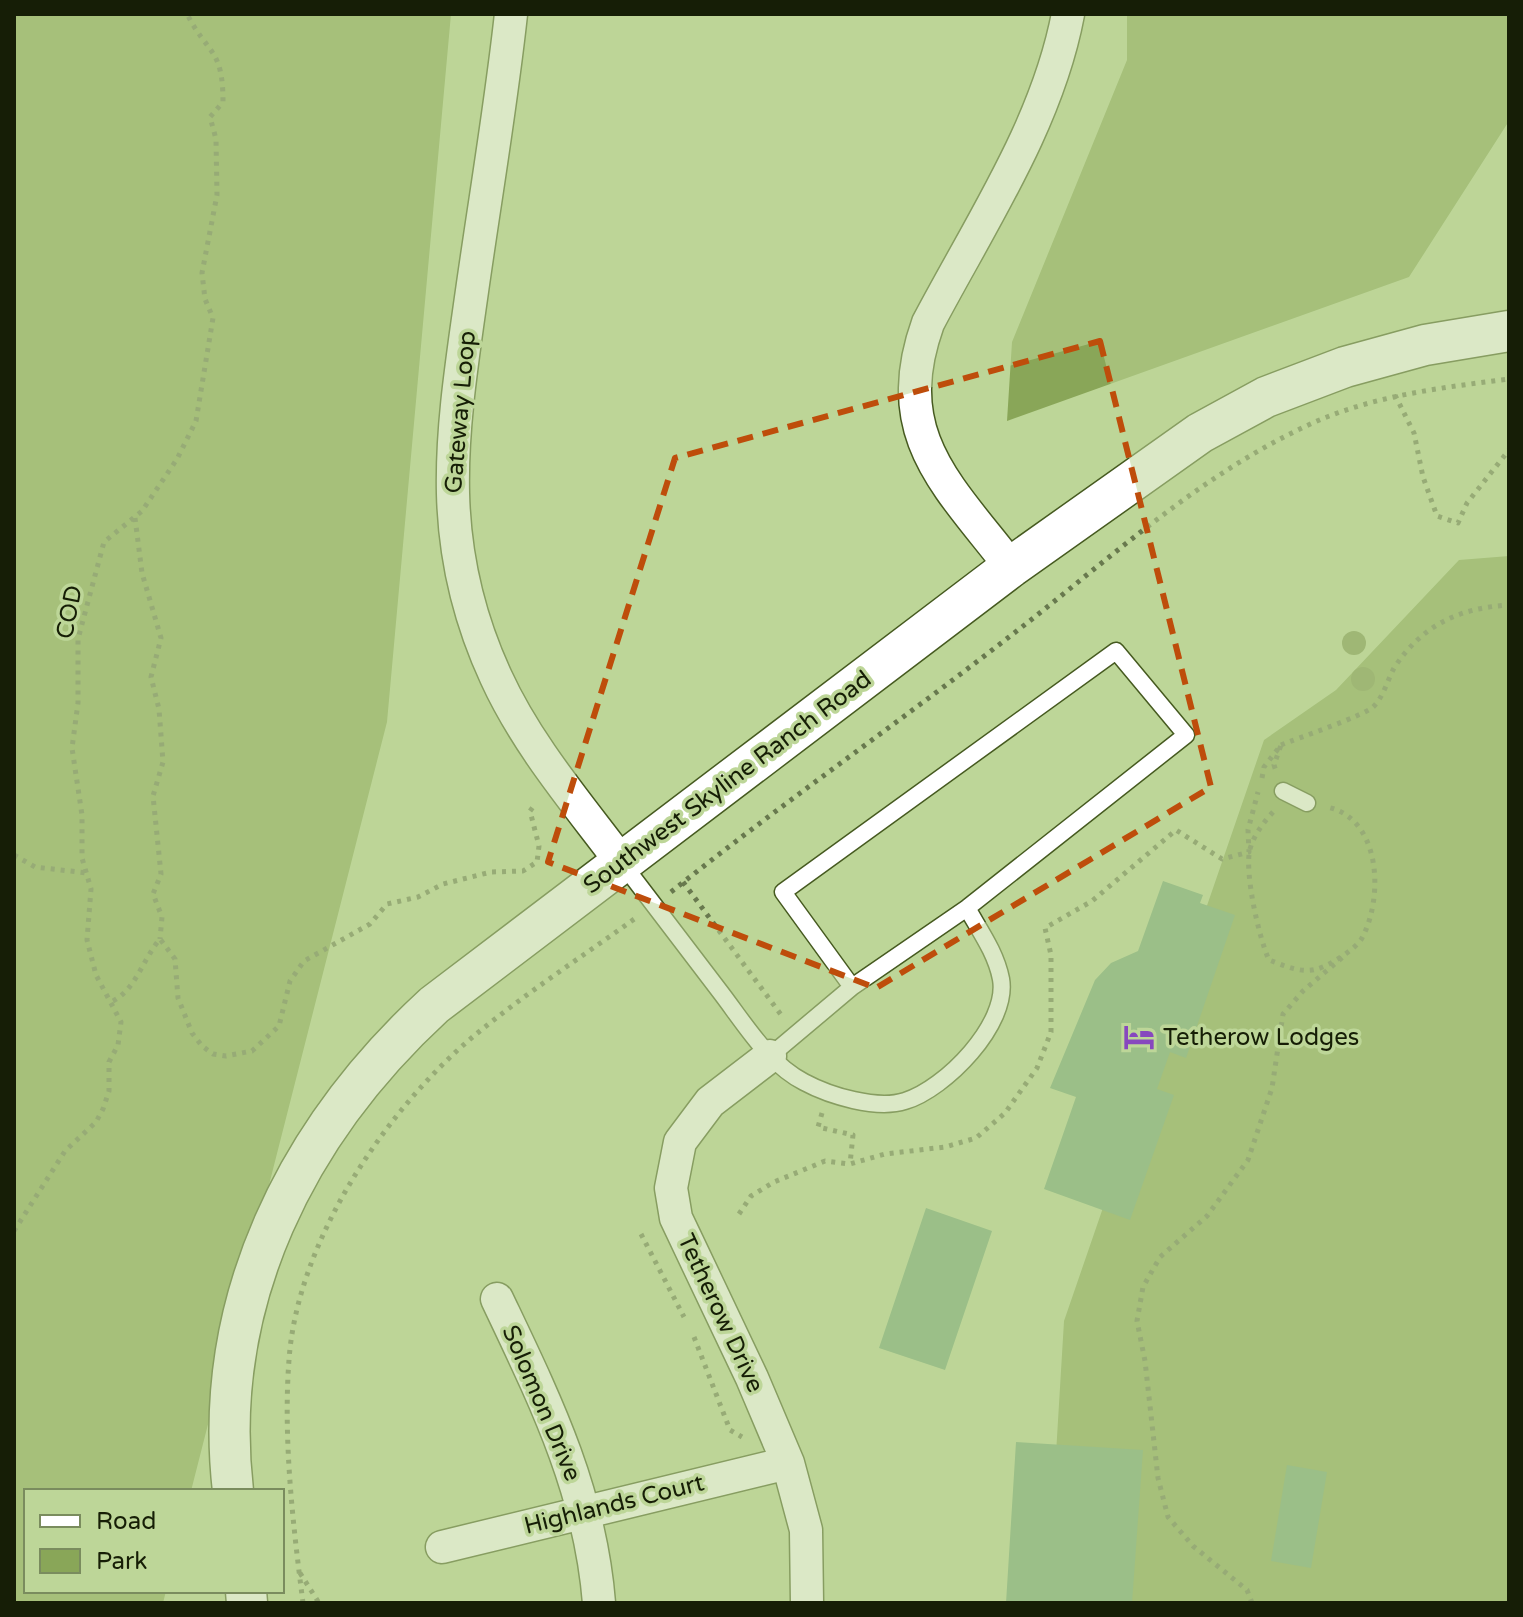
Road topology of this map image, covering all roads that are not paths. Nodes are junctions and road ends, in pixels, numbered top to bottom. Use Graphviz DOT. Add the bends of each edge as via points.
graph roads {
  1 [pos="511,14"];
  2 [pos="1068,14"];
  3 [pos="1509,331"];
  4 [pos="1011,567"];
  5 [pos="1283,791"];
  6 [pos="1307,803"];
  7 [pos="622,863"];
  8 [pos="967,908"];
  9 [pos="852,987"];
  10 [pos="770,1056"];
  11 [pos="497,1299"];
  12 [pos="788,1463"];
  13 [pos="233,1489"];
  14 [pos="585,1512"];
  15 [pos="442,1547"];
  16 [pos="599,1603"];
  17 [pos="807,1603"];
  1 -- 7 [label="street, Gateway Loop" via="456,408 450,481 458,558 473,619 526,734"];
  2 -- 4 [label="street" via="1042,107 928,323 915,360 913,399 920,435 937,471"];
  3 -- 4 [label="street, Southwest Skyline Ranch Road" via="1425,345 1266,397 1200,433"];
  4 -- 7 [label="street, Southwest Skyline Ranch Road"];
  5 -- 6 [label="lane"];
  7 -- 10 [label="lane"];
  7 -- 13 [label="street, Southwest Skyline Ranch Road" via="434,1005 391,1044 317,1139 263,1250 244,1314 232,1374"];
  8 -- 9 [label="lane"];
  8 -- 9 [label="lane" via="1186,735 1116,651 783,892"];
  8 -- 10 [label="lane" via="1002,982 997,1013 974,1050 945,1078 905,1101 879,1104 805,1082"];
  9 -- 10 [label="lane"];
  10 -- 12 [label="street, Tetherow Drive" via="710,1102 680,1142 671,1188 676,1218"];
  11 -- 14 [label="street, Solomon Drive" via="559,1431"];
  12 -- 14 [label="street, Highlands Court"];
  12 -- 17 [label="street, Tetherow Drive" via="806,1530"];
  14 -- 15 [label="street, Highlands Court"];
  14 -- 16 [label="street, Solomon Drive"];
}
